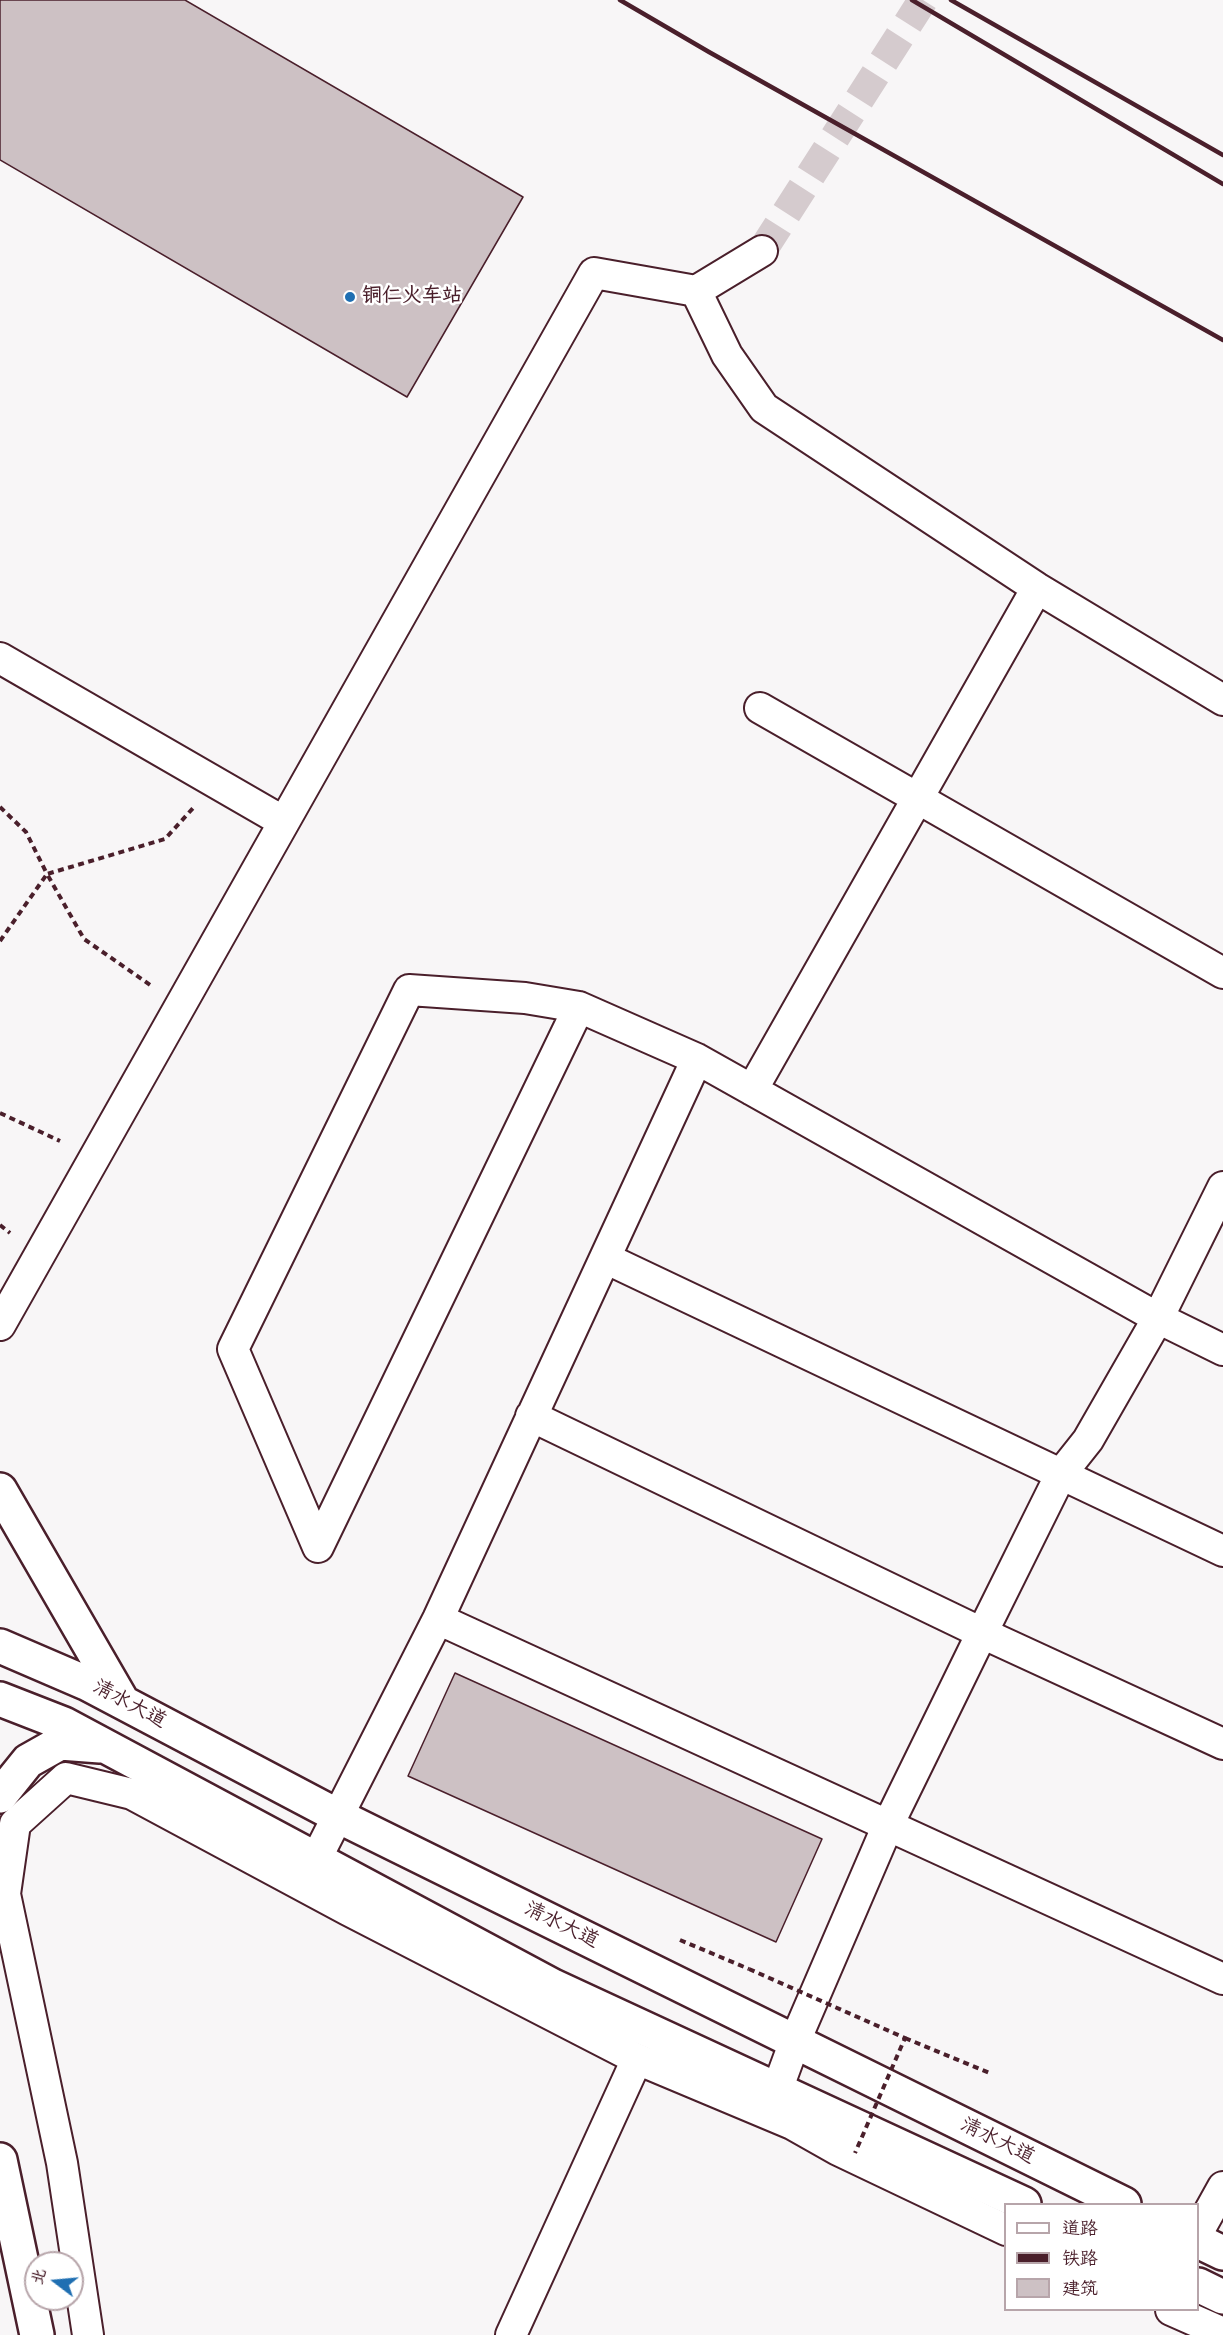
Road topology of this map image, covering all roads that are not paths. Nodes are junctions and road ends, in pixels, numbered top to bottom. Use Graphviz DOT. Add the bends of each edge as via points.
graph roads {
  1 [pos="762,251"];
  2 [pos="696,291"];
  3 [pos="1037,588"];
  4 [pos="0,658"];
  5 [pos="1223,700"];
  6 [pos="760,708"];
  7 [pos="918,798"];
  8 [pos="285,822"];
  9 [pos="1223,973"];
  10 [pos="579,1007"];
  11 [pos="697,1059"];
  12 [pos="752,1090"];
  13 [pos="1223,1187"];
  14 [pos="605,1258"];
  15 [pos="1158,1318"];
  16 [pos="0,1325"];
  17 [pos="1223,1350"];
  18 [pos="531,1416"];
  19 [pos="1061,1474"];
  20 [pos="0,1490"];
  21 [pos="1223,1551"];
  22 [pos="438,1619"];
  23 [pos="982,1633"];
  24 [pos="0,1646"];
  25 [pos="0,1699"];
  26 [pos="122,1701"];
  27 [pos="1223,1744"];
  28 [pos="106,1746"];
  29 [pos="0,1796"];
  30 [pos="338,1816"];
  31 [pos="888,1826"];
  32 [pos="316,1859"];
  33 [pos="1223,1979"];
  34 [pos="795,2041"];
  35 [pos="637,2059"];
  36 [pos="777,2090"];
  37 [pos="0,2160"];
  38 [pos="1223,2187"];
  39 [pos="1020,2203"];
  40 [pos="1120,2203"];
  41 [pos="1199,2229"];
  42 [pos="1004,2230"];
  43 [pos="1199,2242"];
  44 [pos="1223,2253"];
  45 [pos="1199,2286"];
  46 [pos="1223,2296"];
  47 [pos="1173,2311"];
  48 [pos="1223,2333"];
  49 [pos="37,2335"];
  50 [pos="88,2335"];
  51 [pos="511,2335"];
  1 -- 2 [label="street"];
  2 -- 3 [label="street" via="727,355 764,408"];
  2 -- 8 [label="street" via="594,273"];
  3 -- 5 [label="street"];
  3 -- 7 [label="street"];
  4 -- 8 [label="street"];
  6 -- 7 [label="street"];
  7 -- 9 [label="street"];
  7 -- 12 [label="street"];
  8 -- 16 [label="street"];
  10 -- 10 [label="street" via="525,998 409,990 238,1339 233,1350 318,1546"];
  10 -- 11 [label="street"];
  11 -- 12 [label="street"];
  11 -- 14 [label="street"];
  12 -- 15 [label="street"];
  13 -- 15 [label="street"];
  14 -- 18 [label="street"];
  14 -- 19 [label="street"];
  15 -- 17 [label="street"];
  15 -- 19 [label="street" via="1088,1440"];
  18 -- 22 [label="street"];
  18 -- 23 [label="street"];
  19 -- 21 [label="street"];
  19 -- 23 [label="street"];
  20 -- 26 [label="main road"];
  22 -- 30 [label="street"];
  22 -- 31 [label="street"];
  23 -- 27 [label="street"];
  23 -- 31 [label="street"];
  24 -- 26 [label="main road, 清水大道"];
  25 -- 28 [label="main road" via="64,1724"];
  26 -- 30 [label="main road, 清水大道"];
  28 -- 29 [label="main road" via="60,1743 28,1761"];
  28 -- 32 [label="main road"];
  30 -- 32 [label="street"];
  30 -- 34 [label="main road, 清水大道"];
  31 -- 33 [label="street"];
  31 -- 34 [label="street"];
  32 -- 36 [label="main road" via="554,1986"];
  34 -- 36 [label="street"];
  34 -- 40 [label="main road, 清水大道"];
  35 -- 42 [label="street" via="792,2124"];
  35 -- 50 [label="street" via="132,1794 66,1778 15,1824 5,1894 62,2163"];
  35 -- 51 [label="street"];
  36 -- 39 [label="main road"];
  37 -- 49 [label="main road"];
  38 -- 41 [label="street"];
  43 -- 44 [label="main road"];
  45 -- 46 [label="main road"];
  47 -- 48 [label="street"];
}
